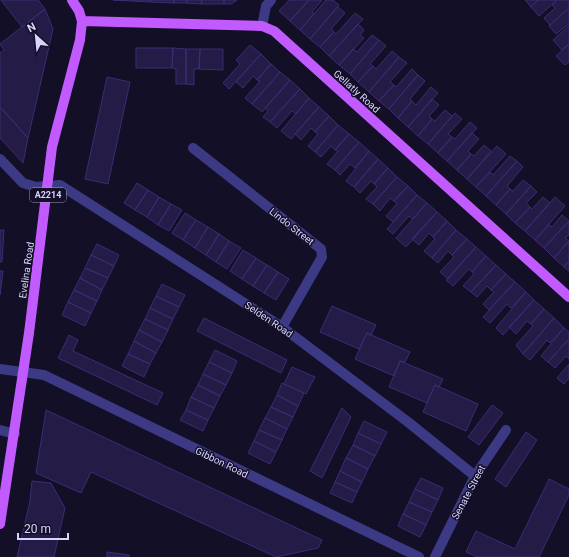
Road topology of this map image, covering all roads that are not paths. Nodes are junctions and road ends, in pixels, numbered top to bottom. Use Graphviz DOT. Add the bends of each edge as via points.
graph roads {
  1 [pos="72,0"];
  2 [pos="271,0"];
  3 [pos="82,21"];
  4 [pos="262,26"];
  5 [pos="193,148"];
  6 [pos="0,160"];
  7 [pos="49,185"];
  8 [pos="569,297"];
  9 [pos="282,327"];
  10 [pos="0,369"];
  11 [pos="24,372"];
  12 [pos="0,430"];
  13 [pos="506,430"];
  14 [pos="14,434"];
  15 [pos="475,476"];
  16 [pos="0,524"];
  17 [pos="419,557"];
  18 [pos="435,557"];
  1 -- 3 [label="main road"];
  2 -- 4 [label="street" via="266,6"];
  3 -- 4 [label="main road, Gellatly Road"];
  3 -- 7 [label="main road, Evelina Road / A2214" via="73,68 52,147"];
  4 -- 8 [label="main road, Gellatly Road" via="274,31"];
  5 -- 9 [label="street, Lindo Street" via="321,249 322,257"];
  6 -- 7 [label="street, Selden Road" via="24,183 36,187"];
  7 -- 9 [label="street, Selden Road" via="60,185"];
  7 -- 11 [label="main road, Evelina Road / A2214"];
  9 -- 15 [label="street, Selden Road"];
  10 -- 11 [label="street, Gibbon Road"];
  11 -- 14 [label="main road, Evelina Road / A2214"];
  11 -- 17 [label="street, Gibbon Road" via="44,375 67,385"];
  12 -- 14 [label="street"];
  13 -- 15 [label="street, Senate Street"];
  14 -- 16 [label="main road, Evelina Road / A2214"];
  15 -- 18 [label="street, Senate Street"];
}
